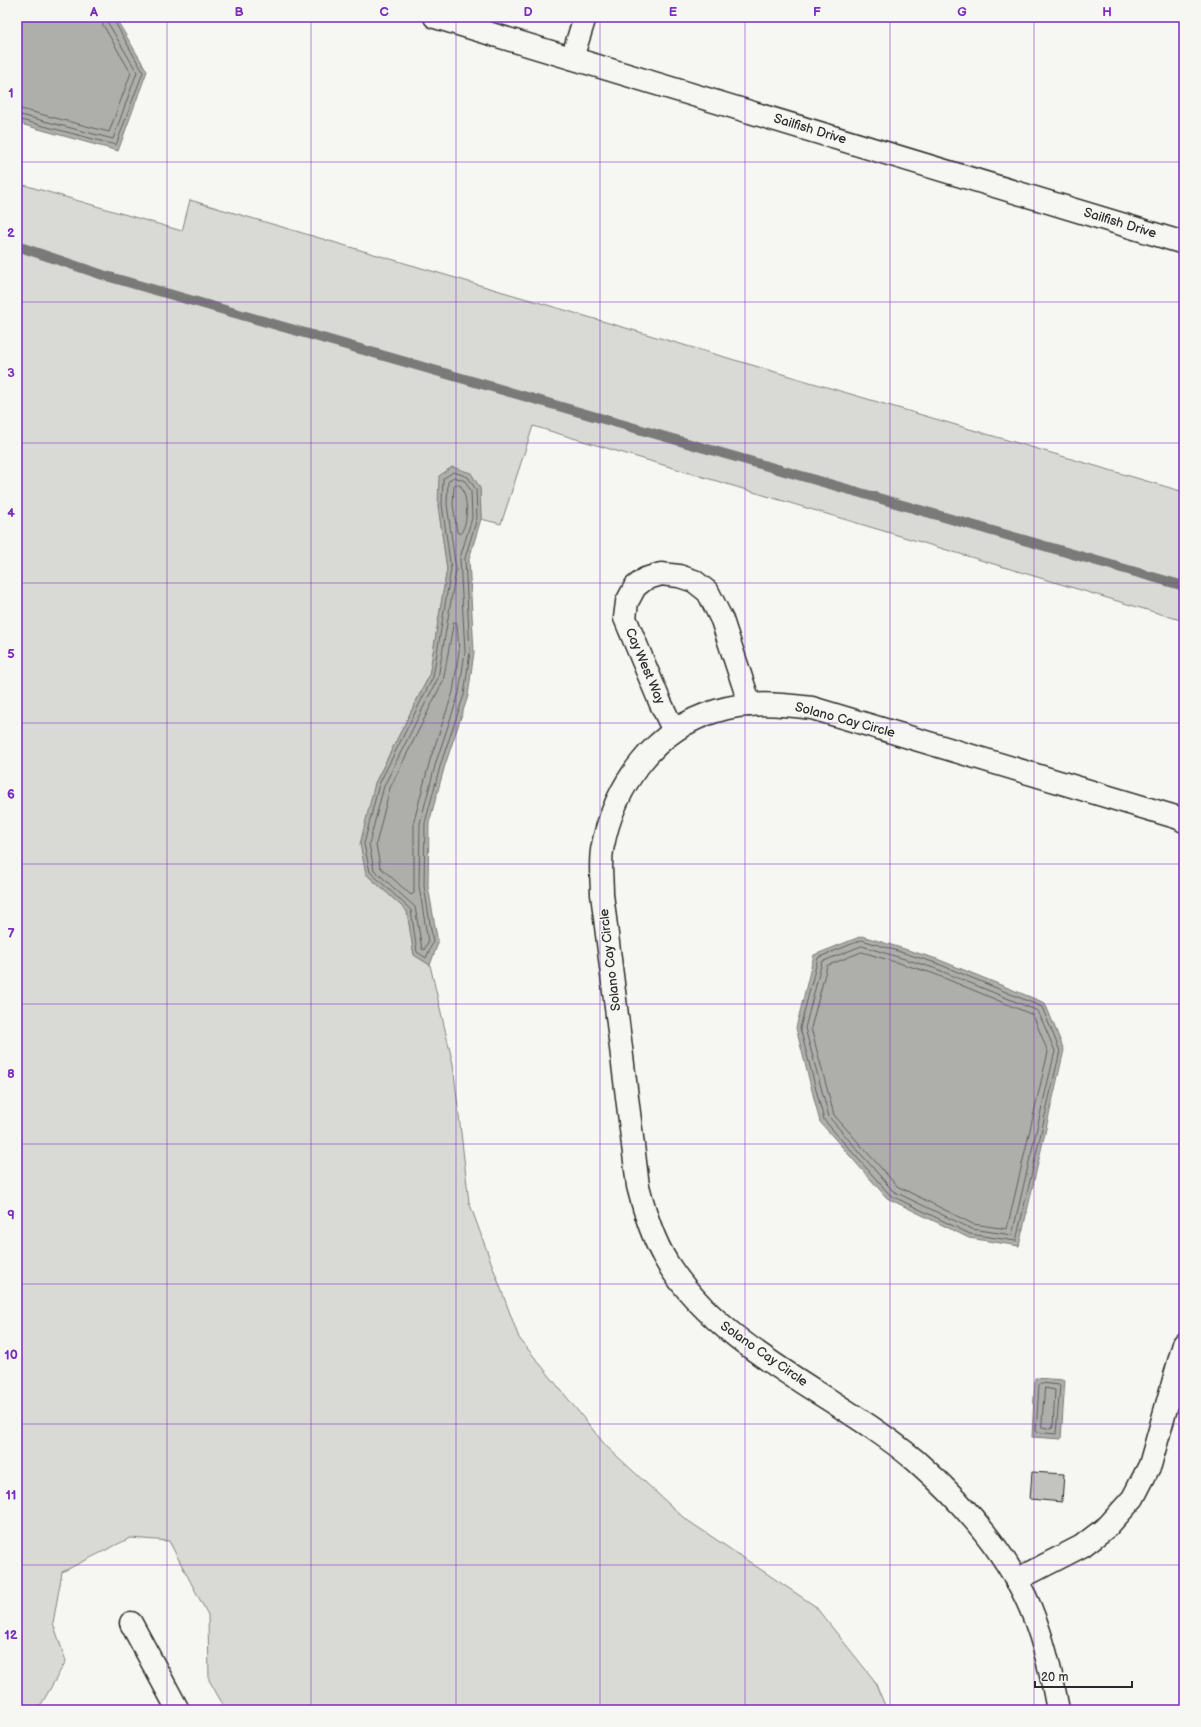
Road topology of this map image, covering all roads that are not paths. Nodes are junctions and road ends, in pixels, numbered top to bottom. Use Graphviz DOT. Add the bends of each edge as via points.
graph roads {
  1 [pos="435,17"];
  2 [pos="585,17"];
  3 [pos="572,58"];
  4 [pos="1184,243"];
  5 [pos="750,705"];
  6 [pos="674,731"];
  7 [pos="1184,821"];
  8 [pos="1184,1344"];
  9 [pos="1016,1580"];
  10 [pos="131,1623"];
  11 [pos="178,1710"];
  12 [pos="1058,1710"];
  1 -- 3 [label="street, Sailfish Drive"];
  2 -- 3 [label="street"];
  3 -- 4 [label="street, Sailfish Drive"];
  5 -- 6 [label="street, Solano Cay Circle" via="716,711"];
  5 -- 6 [label="street, Cay West Way" via="722,620 708,592 694,581 679,576 661,574 645,579 635,587 627,602 625,618"];
  5 -- 7 [label="street, Solano Cay Circle" via="781,704 812,708"];
  6 -- 9 [label="street, Solano Cay Circle" via="660,741 640,763 625,785 608,827 602,854 602,894 638,1186 649,1226 668,1263 694,1299 721,1325 914,1460 947,1489 990,1540"];
  8 -- 9 [label="street" via="1150,1465 1132,1498 1108,1526 1082,1546"];
  9 -- 12 [label="street, Solano Cay Circle" via="1033,1615 1052,1676"];
  10 -- 11 [label="street"];
}
